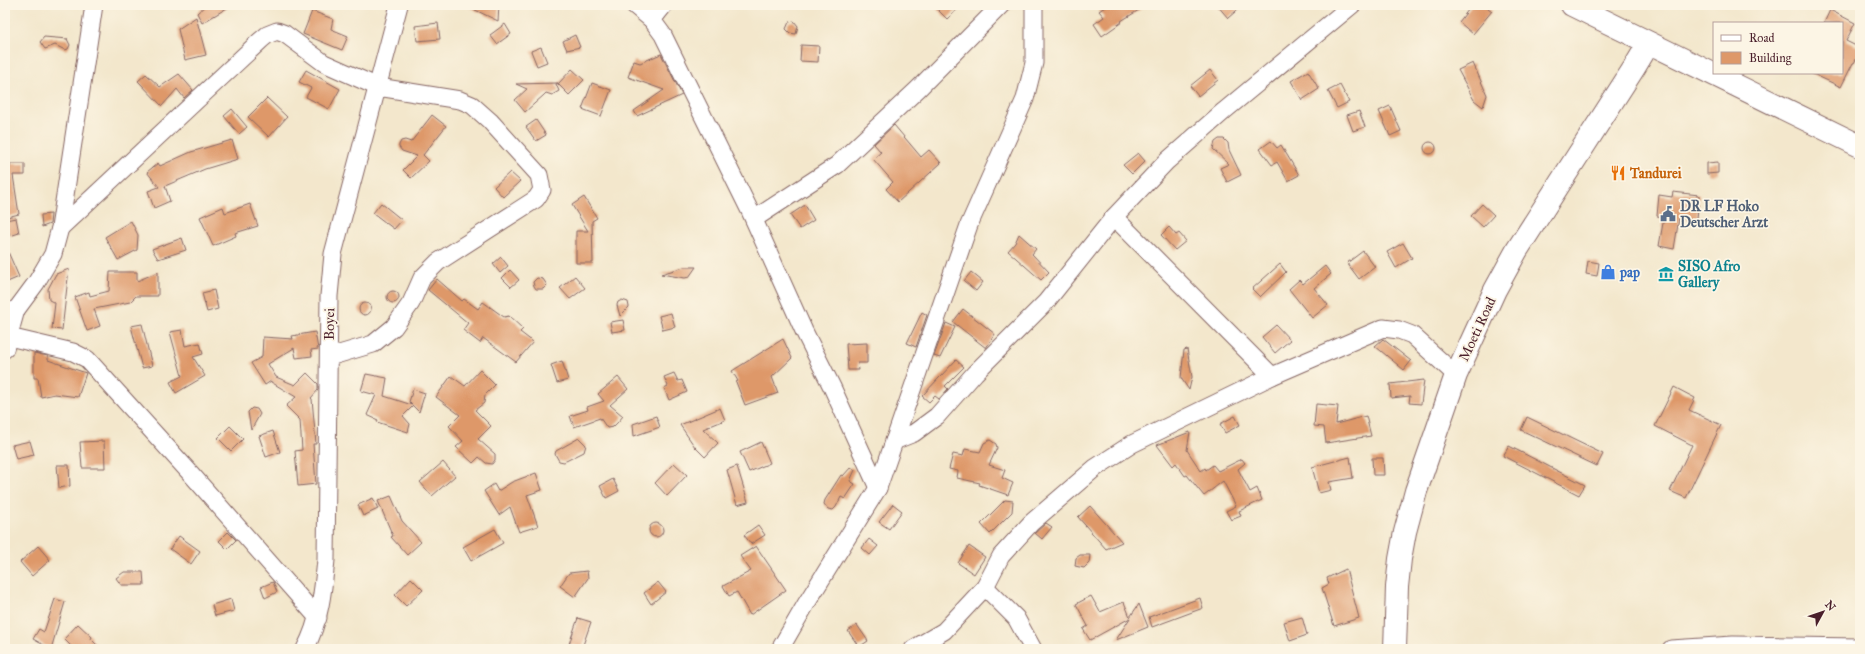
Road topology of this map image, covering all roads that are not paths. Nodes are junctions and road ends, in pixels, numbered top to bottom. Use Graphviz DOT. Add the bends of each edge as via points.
graph roads {
  1 [pos="94,5"];
  2 [pos="399,5"];
  3 [pos="634,5"];
  4 [pos="664,5"];
  5 [pos="1001,5"];
  6 [pos="1034,5"];
  7 [pos="1352,5"];
  8 [pos="1572,5"];
  9 [pos="652,20"];
  10 [pos="1649,43"];
  11 [pos="378,87"];
  12 [pos="1860,146"];
  13 [pos="1114,217"];
  14 [pos="754,219"];
  15 [pos="60,228"];
  16 [pos="10,311"];
  17 [pos="7,343"];
  18 [pos="329,357"];
  19 [pos="1456,375"];
  20 [pos="1272,376"];
  21 [pos="894,441"];
  22 [pos="878,488"];
  23 [pos="985,587"];
  24 [pos="318,618"];
  25 [pos="1860,647"];
  26 [pos="306,649"];
  27 [pos="780,649"];
  28 [pos="913,649"];
  29 [pos="1033,649"];
  30 [pos="1396,649"];
  31 [pos="1671,649"];
  1 -- 15 [label="street"];
  2 -- 11 [label="street, Boyei"];
  3 -- 9 [label="street"];
  4 -- 9 [label="street"];
  5 -- 14 [label="street" via="837,166"];
  6 -- 21 [label="street" via="1034,63 1025,99 969,225"];
  7 -- 13 [label="street" via="1167,161"];
  8 -- 10 [label="street"];
  9 -- 14 [label="street" via="662,35"];
  10 -- 12 [label="street"];
  10 -- 19 [label="street, Moeti Road" via="1517,250 1495,290"];
  11 -- 15 [label="street" via="324,63 285,34 277,31 267,35"];
  11 -- 18 [label="street, Boyei" via="333,254 329,296"];
  11 -- 18 [label="street" via="460,100 472,105 539,175 542,190 536,199 438,262 422,278 411,303 394,327 373,344"];
  13 -- 20 [label="street"];
  13 -- 21 [label="street" via="1046,302 975,373 937,416 914,433"];
  14 -- 22 [label="street"];
  15 -- 16 [label="street" via="53,254 36,283"];
  16 -- 17 [label="street"];
  17 -- 24 [label="street" via="73,352 87,359"];
  18 -- 24 [label="street, Boyei" via="326,560"];
  19 -- 20 [label="street" via="1412,335 1400,330 1383,328"];
  19 -- 30 [label="street, Moeti Road" via="1418,485 1405,532 1397,587"];
  20 -- 23 [label="street" via="1132,444 1095,468 1031,523 1001,556"];
  21 -- 22 [label="street"];
  22 -- 27 [label="street"];
  23 -- 28 [label="street" via="944,631"];
  23 -- 29 [label="street" via="1016,618"];
  24 -- 26 [label="street, Boyei"];
  25 -- 31 [label="street" via="1733,644"];
}
